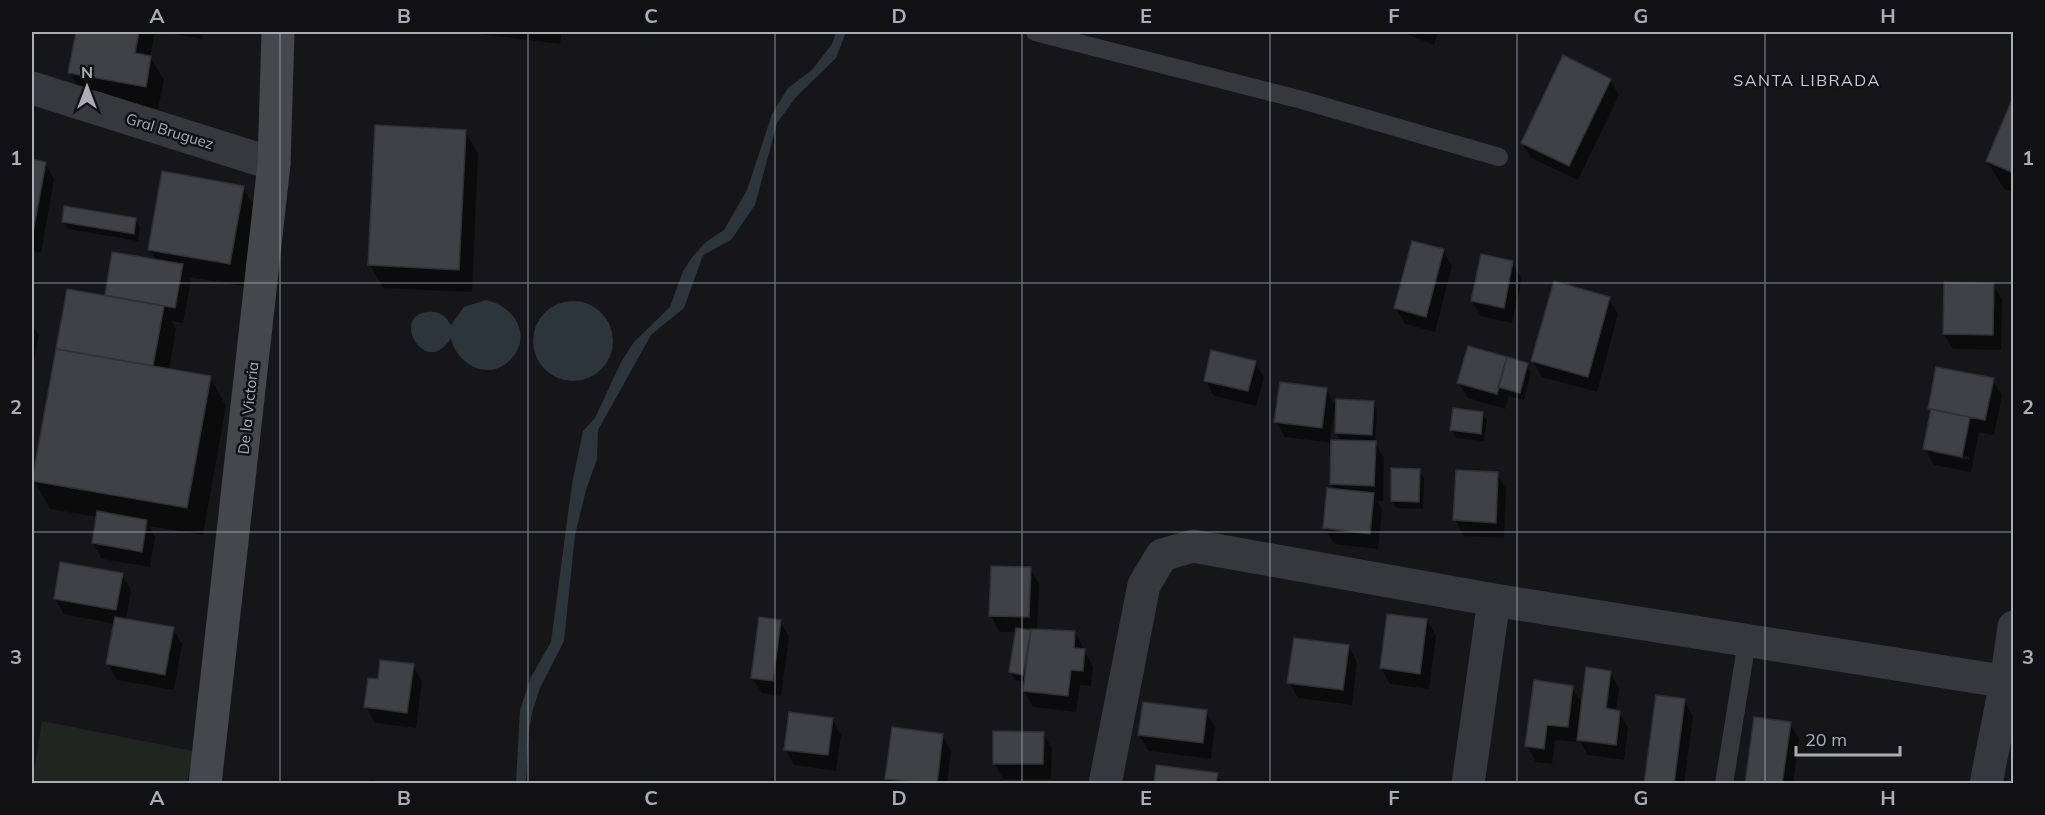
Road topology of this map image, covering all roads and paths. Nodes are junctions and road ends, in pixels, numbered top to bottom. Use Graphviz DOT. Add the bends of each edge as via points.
graph roads {
  1 [pos="278,32"];
  2 [pos="1035,32"];
  3 [pos="32,88"];
  4 [pos="1499,157"];
  5 [pos="274,164"];
  6 [pos="1494,600"];
  7 [pos="2013,627"];
  8 [pos="1747,641"];
  9 [pos="2010,683"];
  10 [pos="205,783"];
  11 [pos="1105,783"];
  12 [pos="1468,783"];
  13 [pos="1724,783"];
  14 [pos="1986,783"];
  1 -- 5 [label="main road, De la Victoria"];
  2 -- 4 [label="lane" via="1302,100"];
  3 -- 5 [label="street, Gral Bruguez"];
  5 -- 10 [label="main road, De la Victoria"];
  6 -- 8 [label="street"];
  6 -- 11 [label="street" via="1193,546 1162,555 1144,585"];
  6 -- 12 [label="street"];
  7 -- 9 [label="street"];
  8 -- 9 [label="street"];
  8 -- 13 [label="lane"];
  9 -- 14 [label="street"];
}
